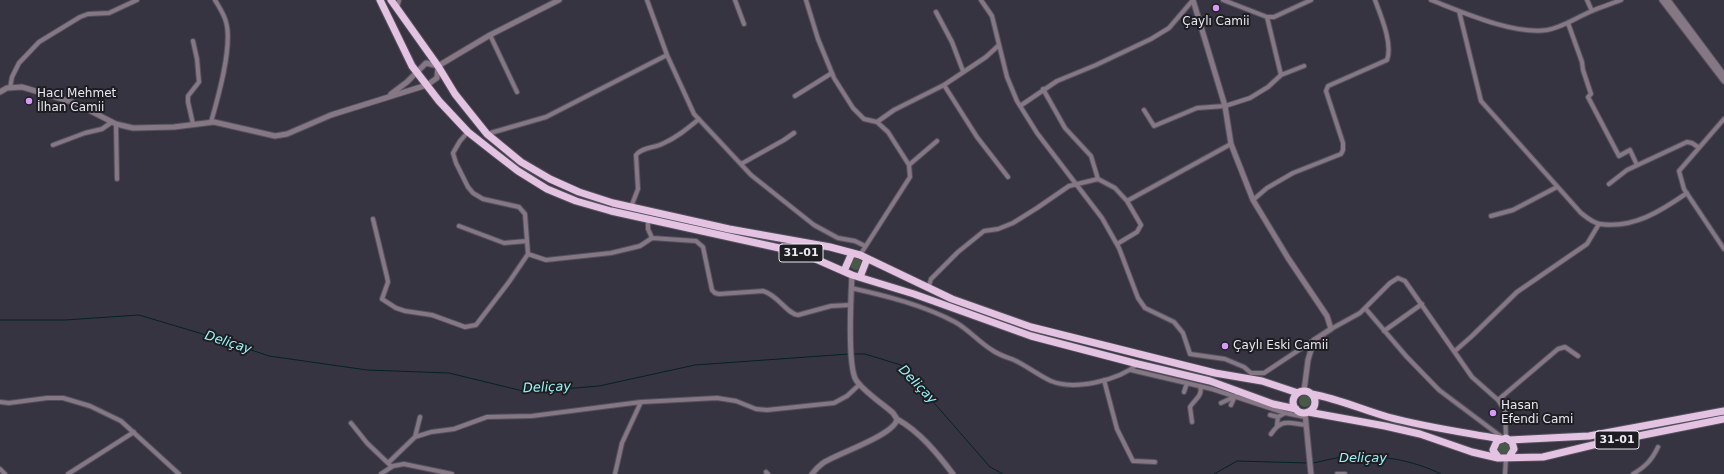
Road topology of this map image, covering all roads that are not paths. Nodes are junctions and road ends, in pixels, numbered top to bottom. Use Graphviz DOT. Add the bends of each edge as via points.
graph roads {
  1 [pos="137,0"];
  2 [pos="215,0"];
  3 [pos="380,0"];
  4 [pos="391,0"];
  5 [pos="399,0"];
  6 [pos="545,0"];
  7 [pos="559,0"];
  8 [pos="647,0"];
  9 [pos="735,0"];
  10 [pos="806,0"];
  11 [pos="982,0"];
  12 [pos="1193,0"];
  13 [pos="1223,0"];
  14 [pos="1311,0"];
  15 [pos="1375,0"];
  16 [pos="1431,0"];
  17 [pos="1587,0"];
  18 [pos="1621,0"];
  19 [pos="1662,0"];
  20 [pos="1668,0"];
  21 [pos="548,6"];
  22 [pos="397,8"];
  23 [pos="1459,11"];
  24 [pos="1592,11"];
  25 [pos="936,12"];
  26 [pos="1267,17"];
  27 [pos="1568,23"];
  28 [pos="744,24"];
  29 [pos="490,35"];
  30 [pos="193,40"];
  31 [pos="999,45"];
  32 [pos="667,54"];
  33 [pos="438,66"];
  34 [pos="1304,66"];
  35 [pos="963,71"];
  36 [pos="416,72"];
  37 [pos="832,73"];
  38 [pos="1281,75"];
  39 [pos="1724,75"];
  40 [pos="1724,81"];
  41 [pos="427,85"];
  42 [pos="944,85"];
  43 [pos="10,88"];
  44 [pos="1043,89"];
  45 [pos="0,92"];
  46 [pos="517,92"];
  47 [pos="795,96"];
  48 [pos="387,97"];
  49 [pos="1020,106"];
  50 [pos="1225,106"];
  51 [pos="1144,110"];
  52 [pos="698,118"];
  53 [pos="1724,119"];
  54 [pos="211,122"];
  55 [pos="877,122"];
  56 [pos="114,123"];
  57 [pos="193,124"];
  58 [pos="468,132"];
  59 [pos="794,133"];
  60 [pos="487,134"];
  61 [pos="937,141"];
  62 [pos="53,144"];
  63 [pos="1231,144"];
  64 [pos="1698,147"];
  65 [pos="741,164"];
  66 [pos="909,165"];
  67 [pos="1637,166"];
  68 [pos="1008,177"];
  69 [pos="118,179"];
  70 [pos="1098,179"];
  71 [pos="1077,184"];
  72 [pos="1609,184"];
  73 [pos="1557,187"];
  74 [pos="1687,193"];
  75 [pos="1253,200"];
  76 [pos="1127,201"];
  77 [pos="631,207"];
  78 [pos="1491,216"];
  79 [pos="373,219"];
  80 [pos="648,219"];
  81 [pos="1598,224"];
  82 [pos="459,226"];
  83 [pos="652,238"];
  84 [pos="527,242"];
  85 [pos="1117,244"];
  86 [pos="865,246"];
  87 [pos="1724,249"];
  88 [pos="852,253"];
  89 [pos="528,254"];
  90 [pos="860,255"];
  91 [pos="867,259"];
  92 [pos="844,272"];
  93 [pos="852,275"];
  94 [pos="860,277"];
  95 [pos="851,288"];
  96 [pos="928,289"];
  97 [pos="1422,304"];
  98 [pos="850,305"];
  99 [pos="1364,308"];
  100 [pos="1331,329"];
  101 [pos="1384,331"];
  102 [pos="1314,340"];
  103 [pos="1455,351"];
  104 [pos="1578,356"];
  105 [pos="1138,364"];
  106 [pos="1131,370"];
  107 [pos="1104,380"];
  108 [pos="1187,383"];
  109 [pos="860,384"];
  110 [pos="1200,386"];
  111 [pos="1184,392"];
  112 [pos="1301,392"];
  113 [pos="1312,394"];
  114 [pos="1235,397"];
  115 [pos="1498,400"];
  116 [pos="0,402"];
  117 [pos="641,402"];
  118 [pos="1221,403"];
  119 [pos="1231,405"];
  120 [pos="1296,410"];
  121 [pos="1724,411"];
  122 [pos="1285,413"];
  123 [pos="1306,414"];
  124 [pos="1270,415"];
  125 [pos="420,416"];
  126 [pos="1278,417"];
  127 [pos="897,419"];
  128 [pos="1724,419"];
  129 [pos="1192,422"];
  130 [pos="350,423"];
  131 [pos="1277,425"];
  132 [pos="1306,425"];
  133 [pos="134,432"];
  134 [pos="1271,434"];
  135 [pos="416,437"];
  136 [pos="1504,439"];
  137 [pos="1658,447"];
  138 [pos="1505,458"];
  139 [pos="1155,462"];
  140 [pos="390,465"];
  141 [pos="0,469"];
  142 [pos="1311,472"];
  143 [pos="4,474"];
  144 [pos="68,474"];
  145 [pos="179,474"];
  146 [pos="381,474"];
  147 [pos="452,474"];
  148 [pos="615,474"];
  149 [pos="812,474"];
  150 [pos="953,474"];
  151 [pos="1337,474"];
  152 [pos="1345,474"];
  153 [pos="1505,474"];
  154 [pos="1633,474"];
  1 -- 43 [label="street" via="109,13 80,17 39,42 19,63"];
  2 -- 54 [label="street" via="226,23 228,41 220,89"];
  3 -- 36 [label="highway, 31-01"];
  4 -- 22 [label="highway, 31-01"];
  5 -- 22 [label="street"];
  6 -- 21 [label="street"];
  7 -- 21 [label="street"];
  8 -- 32 [label="street"];
  9 -- 28 [label="street"];
  10 -- 37 [label="street"];
  11 -- 31 [label="street" via="992,16"];
  12 -- 44 [label="street" via="1169,28 1151,39 1057,80"];
  12 -- 50 [label="street"];
  13 -- 26 [label="street"];
  14 -- 26 [label="street" via="1274,17"];
  15 -- 75 [label="street" via="1389,45 1387,60 1328,86 1326,91 1344,150 1341,154 1293,173 1267,188"];
  16 -- 23 [label="street"];
  17 -- 24 [label="street"];
  18 -- 24 [label="street"];
  19 -- 40 [label="street"];
  20 -- 39 [label="street"];
  21 -- 29 [label="street"];
  22 -- 33 [label="highway, 31-01"];
  23 -- 27 [label="street" via="1501,25 1533,30 1547,30"];
  23 -- 73 [label="street" via="1481,100"];
  24 -- 27 [label="street"];
  25 -- 35 [label="street" via="952,42"];
  26 -- 38 [label="street"];
  27 -- 67 [label="street" via="1591,94 1588,97 1620,156 1630,150"];
  29 -- 33 [label="street"];
  29 -- 46 [label="street"];
  30 -- 57 [label="street" via="199,82 188,96"];
  31 -- 35 [label="street" via="986,57"];
  31 -- 49 [label="street" via="1007,77"];
  32 -- 52 [label="street"];
  32 -- 60 [label="street" via="546,116"];
  33 -- 36 [label="street" via="426,63"];
  33 -- 41 [label="street" via="437,78"];
  33 -- 60 [label="highway, 31-01"];
  34 -- 38 [label="street"];
  35 -- 42 [label="street"];
  36 -- 41 [label="highway, 31-01"];
  36 -- 48 [label="street"];
  37 -- 47 [label="street"];
  37 -- 55 [label="street" via="853,108 864,119"];
  38 -- 50 [label="street" via="1250,98"];
  41 -- 48 [label="street"];
  41 -- 58 [label="highway, 31-01"];
  42 -- 55 [label="street" via="894,110"];
  42 -- 68 [label="street" via="977,138"];
  43 -- 45 [label="street"];
  43 -- 56 [label="street" via="22,87 75,103"];
  44 -- 49 [label="street"];
  44 -- 70 [label="street" via="1065,128 1091,156"];
  48 -- 54 [label="street" via="331,115 287,134 274,136"];
  49 -- 71 [label="street" via="1037,133"];
  50 -- 51 [label="street" via="1197,108 1154,126"];
  50 -- 63 [label="street"];
  52 -- 65 [label="street"];
  52 -- 77 [label="street" via="673,139 655,148 642,150 636,155 638,190"];
  53 -- 64 [label="street"];
  54 -- 57 [label="street"];
  55 -- 66 [label="street" via="888,132"];
  56 -- 57 [label="street" via="133,128"];
  56 -- 62 [label="street"];
  56 -- 69 [label="street"];
  58 -- 80 [label="highway, 31-01" via="518,171 548,188 576,201"];
  58 -- 84 [label="street" via="453,153 468,188 483,198 519,207 525,214"];
  59 -- 65 [label="street"];
  60 -- 77 [label="highway, 31-01" via="521,162 550,179 579,192"];
  61 -- 66 [label="street"];
  63 -- 75 [label="street"];
  63 -- 76 [label="street"];
  64 -- 67 [label="street" via="1687,142"];
  64 -- 74 [label="street" via="1679,171"];
  65 -- 86 [label="street" via="751,175 814,225 838,238"];
  66 -- 86 [label="street" via="910,177"];
  67 -- 72 [label="street" via="1627,170"];
  70 -- 71 [label="street"];
  70 -- 76 [label="street" via="1115,188"];
  71 -- 85 [label="street"];
  71 -- 96 [label="street" via="1069,186 1013,222 998,229 984,231 931,279"];
  73 -- 78 [label="street" via="1513,210"];
  73 -- 81 [label="street" via="1581,213"];
  74 -- 81 [label="street" via="1641,220 1623,224"];
  74 -- 87 [label="street"];
  75 -- 100 [label="street" via="1327,316"];
  76 -- 85 [label="street" via="1141,225 1137,232"];
  77 -- 88 [label="highway, 31-01"];
  79 -- 89 [label="street" via="388,282 382,299 396,308 432,315 465,327 476,325"];
  80 -- 83 [label="street"];
  80 -- 92 [label="highway, 31-01" via="802,253"];
  81 -- 103 [label="street" via="1587,244 1517,292"];
  82 -- 84 [label="street" via="504,243"];
  83 -- 89 [label="street" via="640,246 611,254 546,260"];
  83 -- 98 [label="street" via="700,243 712,290 715,293 763,291 777,298 793,315 832,306"];
  84 -- 89 [label="street"];
  85 -- 102 [label="street" via="1138,298 1145,308 1174,322 1183,333 1190,354 1225,359 1251,373 1264,373"];
  86 -- 90 [label="street"];
  88 -- 90 [label="highway, 31-01"];
  88 -- 92 [label="highway"];
  90 -- 91 [label="highway, 31-01"];
  91 -- 94 [label="highway"];
  91 -- 96 [label="highway, 31-01"];
  92 -- 93 [label="highway, 31-01"];
  93 -- 94 [label="highway, 31-01"];
  93 -- 95 [label="street"];
  94 -- 105 [label="highway, 31-01" via="1031,336"];
  95 -- 98 [label="street"];
  95 -- 107 [label="street" via="919,307 957,323 1001,356 1014,360 1052,381 1076,386"];
  96 -- 112 [label="highway, 31-01" via="1032,327"];
  97 -- 99 [label="street" via="1405,281 1398,278"];
  97 -- 101 [label="street"];
  97 -- 103 [label="street"];
  98 -- 109 [label="street" via="852,369"];
  99 -- 100 [label="street" via="1360,313"];
  99 -- 101 [label="street"];
  100 -- 102 [label="street"];
  101 -- 136 [label="street" via="1439,390"];
  102 -- 112 [label="street"];
  103 -- 115 [label="street" via="1472,377"];
  104 -- 115 [label="street" via="1565,347 1558,349"];
  105 -- 106 [label="street"];
  105 -- 120 [label="highway, 31-01" via="1210,381"];
  106 -- 107 [label="street"];
  106 -- 108 [label="street"];
  107 -- 139 [label="street" via="1118,429 1133,461"];
  108 -- 110 [label="street"];
  108 -- 111 [label="street"];
  109 -- 117 [label="street" via="848,396 834,403 767,410 717,398"];
  109 -- 127 [label="street"];
  110 -- 114 [label="street"];
  110 -- 129 [label="street" via="1200,396 1190,407"];
  112 -- 113 [label="highway"];
  112 -- 120 [label="highway" via="1293,401"];
  113 -- 123 [label="highway" via="1315,403 1313,409"];
  113 -- 136 [label="highway, 31-01" via="1425,426"];
  114 -- 118 [label="street"];
  114 -- 119 [label="street"];
  114 -- 122 [label="street"];
  115 -- 136 [label="street" via="1505,411"];
  116 -- 133 [label="street" via="63,398 90,406 120,421"];
  117 -- 135 [label="street" via="532,416 487,417"];
  117 -- 148 [label="street" via="622,443"];
  120 -- 123 [label="highway"];
  121 -- 136 [label="highway, 31-01" via="1589,436"];
  122 -- 123 [label="street"];
  122 -- 126 [label="street"];
  123 -- 132 [label="street"];
  123 -- 138 [label="highway, 31-01" via="1385,426 1420,434 1472,452"];
  124 -- 126 [label="street"];
  125 -- 135 [label="street"];
  126 -- 131 [label="street"];
  127 -- 149 [label="street" via="897,423 891,429 822,463"];
  127 -- 150 [label="street" via="930,445"];
  128 -- 138 [label="highway, 31-01" via="1543,457"];
  130 -- 140 [label="street"];
  131 -- 132 [label="street" via="1285,422"];
  131 -- 134 [label="street"];
  132 -- 142 [label="street"];
  133 -- 144 [label="street"];
  133 -- 145 [label="street"];
  135 -- 140 [label="street"];
  136 -- 138 [label="highway" via="1514,449"];
  136 -- 138 [label="highway" via="1493,447 1494,453"];
  137 -- 154 [label="street" via="1652,459"];
  138 -- 153 [label="street"];
  140 -- 146 [label="street"];
  140 -- 147 [label="street" via="404,464"];
  141 -- 143 [label="street"];
  151 -- 152 [label="street"];
}
